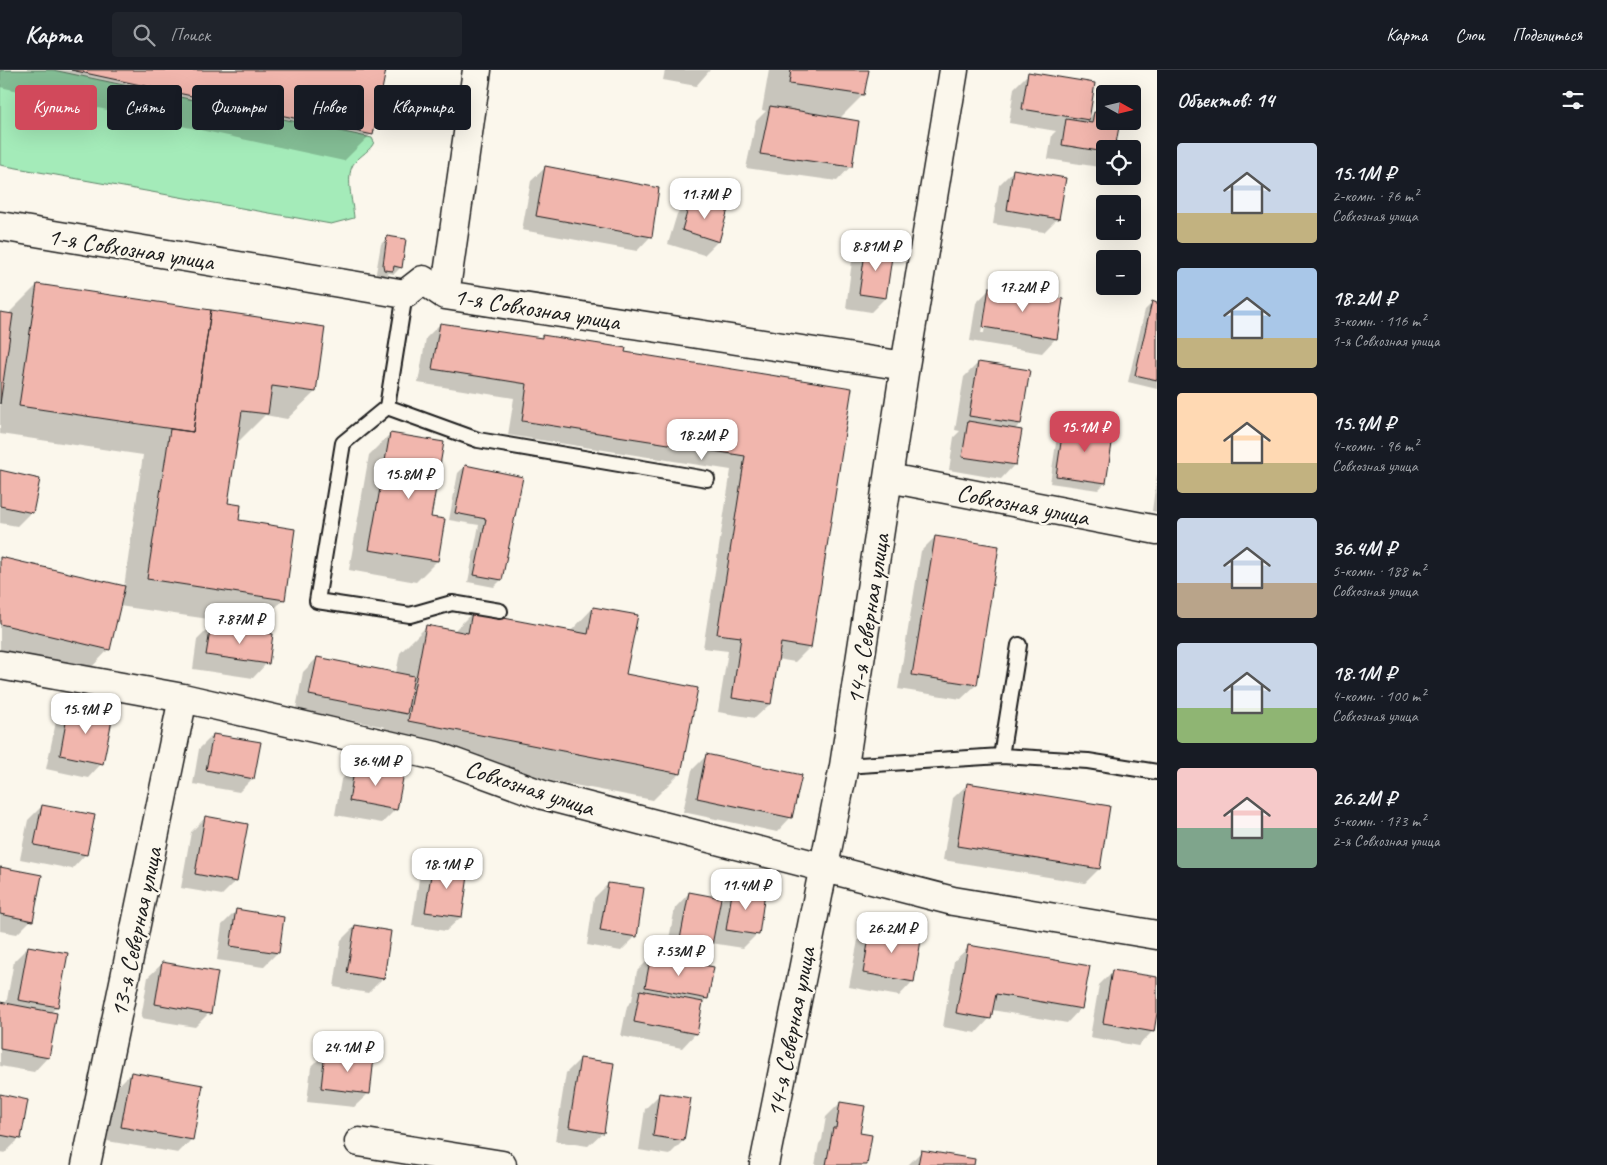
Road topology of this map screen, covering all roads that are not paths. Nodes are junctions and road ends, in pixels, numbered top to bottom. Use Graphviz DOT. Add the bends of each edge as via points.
graph roads {
  1 [pos="477,70"];
  2 [pos="954,70"];
  3 [pos="0,226"];
  4 [pos="405,294"];
  5 [pos="445,296"];
  6 [pos="905,366"];
  7 [pos="387,407"];
  8 [pos="707,478"];
  9 [pos="889,478"];
  10 [pos="1157,530"];
  11 [pos="500,611"];
  12 [pos="1019,645"];
  13 [pos="0,665"];
  14 [pos="183,698"];
  15 [pos="1001,756"];
  16 [pos="844,766"];
  17 [pos="1157,772"];
  18 [pos="823,868"];
  19 [pos="1157,935"];
  20 [pos="359,1142"];
  21 [pos="86,1165"];
  22 [pos="502,1165"];
  23 [pos="764,1165"];
  1 -- 5 [label="street"];
  2 -- 6 [label="street, 14-я Северная улица"];
  3 -- 4 [label="street, 1-я Совхозная улица"];
  4 -- 5 [label="street, 1-я Совхозная улица" via="423,280"];
  4 -- 7 [label="lane"];
  5 -- 6 [label="street, 1-я Совхозная улица"];
  6 -- 9 [label="street, 14-я Северная улица"];
  7 -- 8 [label="lane" via="478,440"];
  7 -- 11 [label="lane" via="343,443 317,601 410,614 452,603"];
  9 -- 10 [label="street, Совхозная улица"];
  9 -- 16 [label="street, 14-я Северная улица"];
  12 -- 15 [label="lane"];
  13 -- 14 [label="street, Совхозная улица"];
  14 -- 18 [label="street, Совхозная улица" via="436,756 543,795"];
  14 -- 21 [label="street, 13-я Северная улица"];
  15 -- 16 [label="lane"];
  15 -- 17 [label="lane" via="1088,761"];
  16 -- 18 [label="street, 14-я Северная улица"];
  18 -- 19 [label="street, Совхозная улица" via="953,901"];
  18 -- 23 [label="street, 14-я Северная улица"];
  20 -- 22 [label="street"];
}
